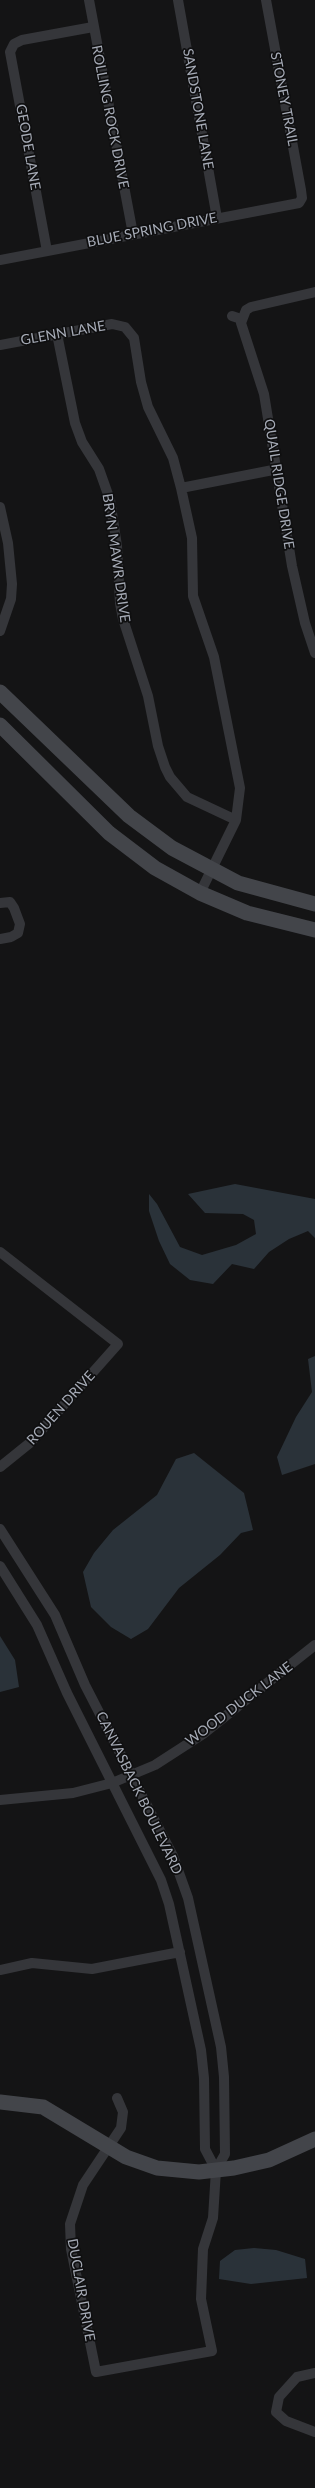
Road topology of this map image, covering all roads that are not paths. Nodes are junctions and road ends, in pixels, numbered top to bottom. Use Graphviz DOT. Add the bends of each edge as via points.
graph roads {
  1 [pos="88,0"];
  2 [pos="178,0"];
  3 [pos="266,0"];
  4 [pos="93,28"];
  5 [pos="302,198"];
  6 [pos="217,218"];
  7 [pos="133,234"];
  8 [pos="47,251"];
  9 [pos="0,260"];
  10 [pos="315,292"];
  11 [pos="232,316"];
  12 [pos="242,318"];
  13 [pos="57,334"];
  14 [pos="0,345"];
  15 [pos="278,469"];
  16 [pos="181,488"];
  17 [pos="0,506"];
  18 [pos="0,631"];
  19 [pos="315,653"];
  20 [pos="0,692"];
  21 [pos="0,725"];
  22 [pos="236,820"];
  23 [pos="211,869"];
  24 [pos="200,893"];
  25 [pos="0,903"];
  26 [pos="315,904"];
  27 [pos="315,930"];
  28 [pos="0,939"];
  29 [pos="0,1252"];
  30 [pos="0,1468"];
  31 [pos="0,1529"];
  32 [pos="0,1566"];
  33 [pos="315,1645"];
  34 [pos="131,1776"];
  35 [pos="112,1783"];
  36 [pos="0,1800"];
  37 [pos="180,1952"];
  38 [pos="0,1970"];
  39 [pos="117,2098"];
  40 [pos="0,2102"];
  41 [pos="315,2139"];
  42 [pos="108,2146"];
  43 [pos="216,2170"];
  44 [pos="96,2372"];
  45 [pos="315,2373"];
  46 [pos="315,2432"];
  1 -- 4 [label="street, ROLLING ROCK DRIVE"];
  2 -- 6 [label="street, SANDSTONE LANE"];
  3 -- 5 [label="street, STONEY TRAIL"];
  4 -- 7 [label="street, ROLLING ROCK DRIVE"];
  4 -- 8 [label="street, GEODE LANE" via="22,40 14,44 10,52"];
  5 -- 6 [label="street, BLUE SPRING DRIVE" via="299,203"];
  6 -- 7 [label="street, BLUE SPRING DRIVE"];
  7 -- 8 [label="street, BLUE SPRING DRIVE"];
  8 -- 9 [label="street, BLUE SPRING DRIVE"];
  10 -- 12 [label="street" via="251,306"];
  11 -- 12 [label="street"];
  12 -- 15 [label="street, QUAIL RIDGE DRIVE" via="242,331 264,394"];
  13 -- 14 [label="street, GLENN LANE"];
  13 -- 16 [label="street, GLENN LANE" via="101,325 125,327 134,338 148,407 173,458"];
  13 -- 22 [label="street, BRYN MAWR DRIVE" via="75,423 82,442 99,469 110,500 123,619 148,696 165,767 187,797"];
  15 -- 16 [label="street"];
  15 -- 19 [label="street, QUAIL RIDGE DRIVE" via="292,566 305,623"];
  16 -- 22 [label="street" via="192,538 193,596 214,657 238,775 240,800"];
  17 -- 18 [label="street" via="8,543 12,584 8,612"];
  20 -- 23 [label="main road" via="129,816 172,848"];
  21 -- 24 [label="main road" via="109,834 155,868"];
  22 -- 23 [label="street"];
  23 -- 24 [label="street"];
  23 -- 26 [label="main road" via="258,890"];
  24 -- 27 [label="main road" via="247,913"];
  25 -- 28 [label="street" via="10,902 20,924 18,932 11,937"];
  29 -- 30 [label="street, ROUEN DRIVE" via="118,1344 32,1442"];
  31 -- 34 [label="street, CANVASBACK BOULEVARD" via="55,1615 85,1685"];
  32 -- 35 [label="street, CANVASBACK BOULEVARD" via="37,1625 66,1693"];
  33 -- 34 [label="street, WOOD DUCK LANE" via="203,1734 155,1765"];
  34 -- 35 [label="street, WOOD DUCK LANE"];
  34 -- 43 [label="street, CANVASBACK BOULEVARD" via="177,1868 188,1898 221,2047 225,2154"];
  35 -- 36 [label="street, WOOD DUCK LANE" via="73,1793"];
  35 -- 37 [label="street, CANVASBACK BOULEVARD" via="157,1870 169,1904"];
  37 -- 38 [label="street" via="92,1969 32,1963"];
  37 -- 43 [label="street, CANVASBACK BOULEVARD" via="201,2050 205,2149"];
  39 -- 42 [label="street, DUCLAIR DRIVE" via="123,2112 121,2128"];
  40 -- 42 [label="main road" via="43,2107"];
  41 -- 43 [label="main road" via="269,2160"];
  42 -- 43 [label="main road" via="126,2157 157,2168 198,2172"];
  42 -- 44 [label="street, DUCLAIR DRIVE" via="83,2185 70,2224 71,2249"];
  43 -- 44 [label="street, CANVASBACK BOULEVARD" via="213,2218 203,2249 201,2299 212,2351"];
  45 -- 46 [label="street" via="297,2377 279,2397 276,2412 286,2421"];
}
